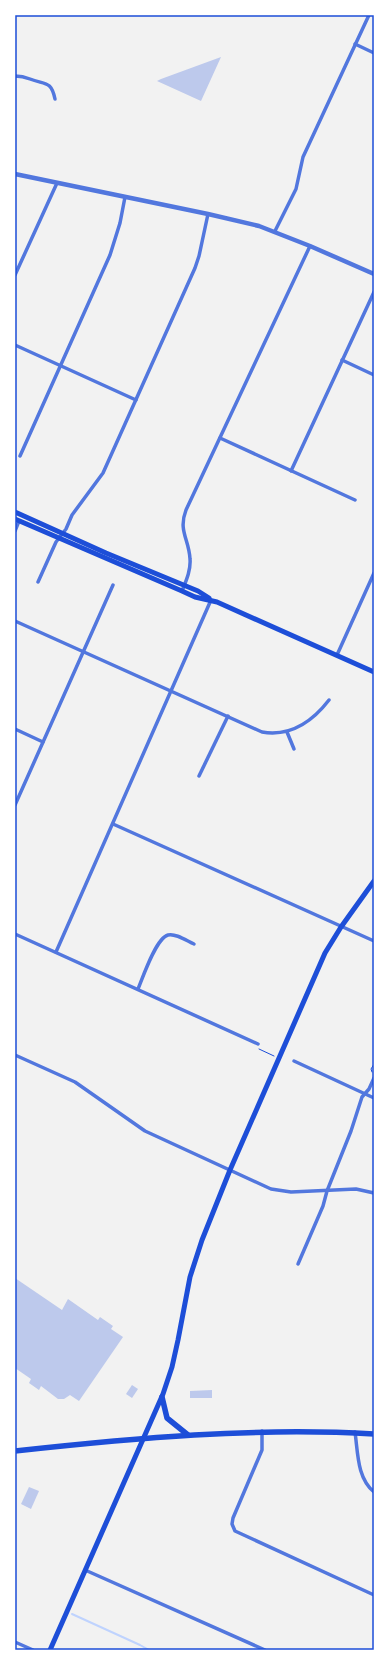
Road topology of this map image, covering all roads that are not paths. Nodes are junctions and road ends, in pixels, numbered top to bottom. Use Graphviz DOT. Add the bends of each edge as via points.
graph roads {
  1 [pos="369,15"];
  2 [pos="355,44"];
  3 [pos="374,53"];
  4 [pos="15,76"];
  5 [pos="55,100"];
  6 [pos="15,174"];
  7 [pos="57,183"];
  8 [pos="125,197"];
  9 [pos="208,214"];
  10 [pos="275,231"];
  11 [pos="310,246"];
  12 [pos="374,274"];
  13 [pos="15,275"];
  14 [pos="374,292"];
  15 [pos="15,345"];
  16 [pos="342,360"];
  17 [pos="61,365"];
  18 [pos="374,375"];
  19 [pos="136,400"];
  20 [pos="220,438"];
  21 [pos="20,456"];
  22 [pos="291,471"];
  23 [pos="355,500"];
  24 [pos="15,512"];
  25 [pos="17,520"];
  26 [pos="15,531"];
  27 [pos="62,533"];
  28 [pos="59,538"];
  29 [pos="374,573"];
  30 [pos="38,582"];
  31 [pos="113,585"];
  32 [pos="184,586"];
  33 [pos="182,591"];
  34 [pos="211,600"];
  35 [pos="15,621"];
  36 [pos="83,650"];
  37 [pos="337,655"];
  38 [pos="374,672"];
  39 [pos="171,690"];
  40 [pos="329,700"];
  41 [pos="228,716"];
  42 [pos="15,729"];
  43 [pos="287,732"];
  44 [pos="43,742"];
  45 [pos="294,749"];
  46 [pos="199,776"];
  47 [pos="15,805"];
  48 [pos="113,824"];
  49 [pos="374,881"];
  50 [pos="341,926"];
  51 [pos="15,934"];
  52 [pos="374,941"];
  53 [pos="194,944"];
  54 [pos="56,952"];
  55 [pos="138,989"];
  56 [pos="258,1044"];
  57 [pos="15,1055"];
  58 [pos="294,1061"];
  59 [pos="374,1078"];
  60 [pos="365,1093"];
  61 [pos="374,1098"];
  62 [pos="230,1170"];
  63 [pos="327,1191"];
  64 [pos="374,1193"];
  65 [pos="298,1264"];
  66 [pos="162,1397"];
  67 [pos="262,1432"];
  68 [pos="355,1432"];
  69 [pos="374,1434"];
  70 [pos="188,1435"];
  71 [pos="144,1438"];
  72 [pos="15,1451"];
  73 [pos="374,1492"];
  74 [pos="85,1570"];
  75 [pos="374,1595"];
  76 [pos="15,1642"];
  77 [pos="33,1650"];
  78 [pos="50,1650"];
  79 [pos="265,1650"];
  1 -- 2 [label="street"];
  2 -- 3 [label="street"];
  2 -- 10 [label="street" via="303,157 296,188"];
  4 -- 5 [label="street" via="45,82 52,89"];
  6 -- 7 [label="street"];
  7 -- 8 [label="street"];
  7 -- 13 [label="street"];
  8 -- 9 [label="street"];
  8 -- 17 [label="street" via="110,255"];
  9 -- 10 [label="street"];
  9 -- 19 [label="street" via="195,268"];
  10 -- 11 [label="street"];
  11 -- 12 [label="street"];
  11 -- 20 [label="street"];
  14 -- 16 [label="street"];
  15 -- 17 [label="street"];
  16 -- 18 [label="street"];
  16 -- 22 [label="street"];
  17 -- 19 [label="street"];
  17 -- 21 [label="street"];
  19 -- 27 [label="street" via="103,473"];
  20 -- 22 [label="street"];
  20 -- 32 [label="street" via="182,520 190,551 188,576"];
  22 -- 23 [label="street"];
  24 -- 27 [label="main road"];
  25 -- 26 [label="street"];
  25 -- 28 [label="main road"];
  27 -- 28 [label="street"];
  27 -- 32 [label="main road"];
  28 -- 30 [label="street"];
  28 -- 33 [label="main road"];
  29 -- 37 [label="street"];
  31 -- 36 [label="street"];
  32 -- 33 [label="street"];
  32 -- 34 [label="main road" via="198,591"];
  33 -- 34 [label="main road"];
  34 -- 37 [label="main road"];
  34 -- 39 [label="street"];
  35 -- 36 [label="street"];
  36 -- 39 [label="street"];
  36 -- 44 [label="street"];
  37 -- 38 [label="main road"];
  39 -- 41 [label="street"];
  39 -- 48 [label="street"];
  40 -- 43 [label="street" via="315,717"];
  41 -- 43 [label="street" via="262,732"];
  41 -- 46 [label="street"];
  42 -- 44 [label="street"];
  43 -- 45 [label="street"];
  44 -- 47 [label="street"];
  48 -- 50 [label="street"];
  48 -- 54 [label="street"];
  49 -- 50 [label="main road"];
  50 -- 52 [label="street"];
  50 -- 62 [label="main road" via="321,962"];
  51 -- 54 [label="street"];
  53 -- 55 [label="street" via="175,936 164,937"];
  54 -- 55 [label="street"];
  55 -- 56 [label="street"];
  57 -- 62 [label="street" via="75,1082 145,1131"];
  58 -- 60 [label="street"];
  59 -- 60 [label="street"];
  60 -- 61 [label="street"];
  60 -- 63 [label="street" via="357,1108"];
  62 -- 63 [label="street" via="271,1189"];
  62 -- 66 [label="main road" via="195,1260 172,1367"];
  63 -- 64 [label="street" via="356,1189"];
  63 -- 65 [label="street"];
  66 -- 70 [label="main road" via="167,1418"];
  66 -- 71 [label="main road"];
  67 -- 68 [label="main road"];
  67 -- 70 [label="main road"];
  67 -- 75 [label="street" via="262,1450 233,1518 235,1531"];
  68 -- 69 [label="main road"];
  68 -- 73 [label="street" via="360,1470 366,1484"];
  70 -- 71 [label="main road"];
  71 -- 72 [label="main road"];
  71 -- 74 [label="main road"];
  74 -- 78 [label="main road"];
  74 -- 79 [label="street"];
  76 -- 77 [label="street"];
}
